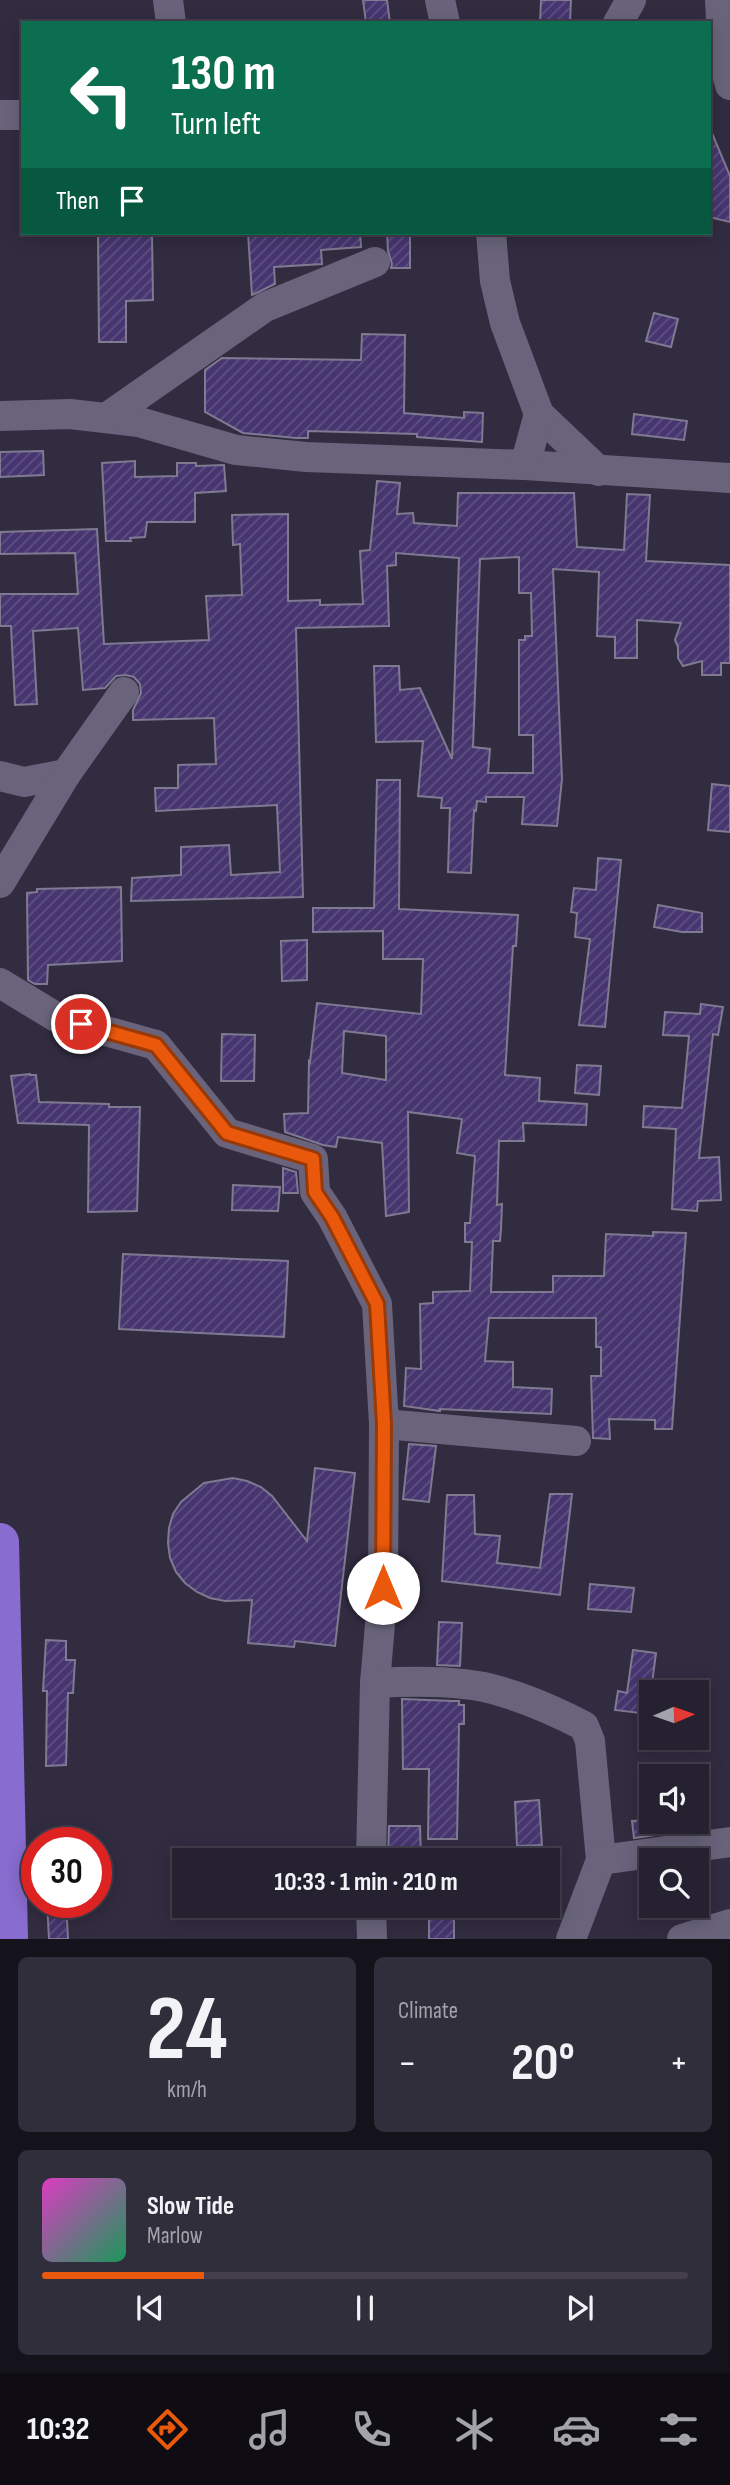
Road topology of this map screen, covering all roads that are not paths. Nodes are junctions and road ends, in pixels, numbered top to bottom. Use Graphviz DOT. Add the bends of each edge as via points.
graph roads {
  1 [pos="169,0"];
  2 [pos="440,0"];
  3 [pos="631,0"];
  4 [pos="720,0"];
  5 [pos="171,21"];
  6 [pos="445,21"];
  7 [pos="619,21"];
  8 [pos="730,85"];
  9 [pos="0,115"];
  10 [pos="21,115"];
  11 [pos="491,235"];
  12 [pos="375,262"];
  13 [pos="539,414"];
  14 [pos="0,416"];
  15 [pos="106,418"];
  16 [pos="525,465"];
  17 [pos="599,471"];
  18 [pos="730,478"];
  19 [pos="124,692"];
  20 [pos="66,774"];
  21 [pos="0,776"];
  22 [pos="0,883"];
  23 [pos="0,983"];
  24 [pos="384,1424"];
  25 [pos="576,1441"];
  26 [pos="0,1542"];
  27 [pos="375,1683"];
  28 [pos="730,1842"];
  29 [pos="371,1848"];
  30 [pos="601,1860"];
  31 [pos="371,1918"];
  32 [pos="730,1924"];
  33 [pos="9,1939"];
  34 [pos="372,1939"];
  35 [pos="571,1939"];
  36 [pos="682,1939"];
  1 -- 5 [label="street"];
  2 -- 6 [label="street"];
  3 -- 7 [label="street"];
  4 -- 8 [label="street" via="723,59"];
  9 -- 10 [label="street"];
  11 -- 13 [label="street" via="505,323"];
  12 -- 15 [label="street" via="265,307"];
  13 -- 16 [label="street"];
  13 -- 17 [label="street"];
  14 -- 15 [label="street"];
  15 -- 16 [label="street" via="139,422 236,450"];
  16 -- 17 [label="street"];
  17 -- 18 [label="street"];
  19 -- 20 [label="street"];
  20 -- 21 [label="street" via="23,782"];
  20 -- 22 [label="street"];
  23 -- 24 [label="street" via="56,1017 156,1045 227,1133 313,1159 315,1192 377,1304"];
  24 -- 25 [label="street"];
  24 -- 27 [label="street" via="383,1588"];
  26 -- 33 [label="highway"];
  27 -- 29 [label="street"];
  27 -- 30 [label="street" via="436,1682 497,1690 584,1726 590,1741"];
  28 -- 30 [label="street"];
  30 -- 35 [label="street"];
  31 -- 34 [label="street"];
  32 -- 36 [label="street"];
}
